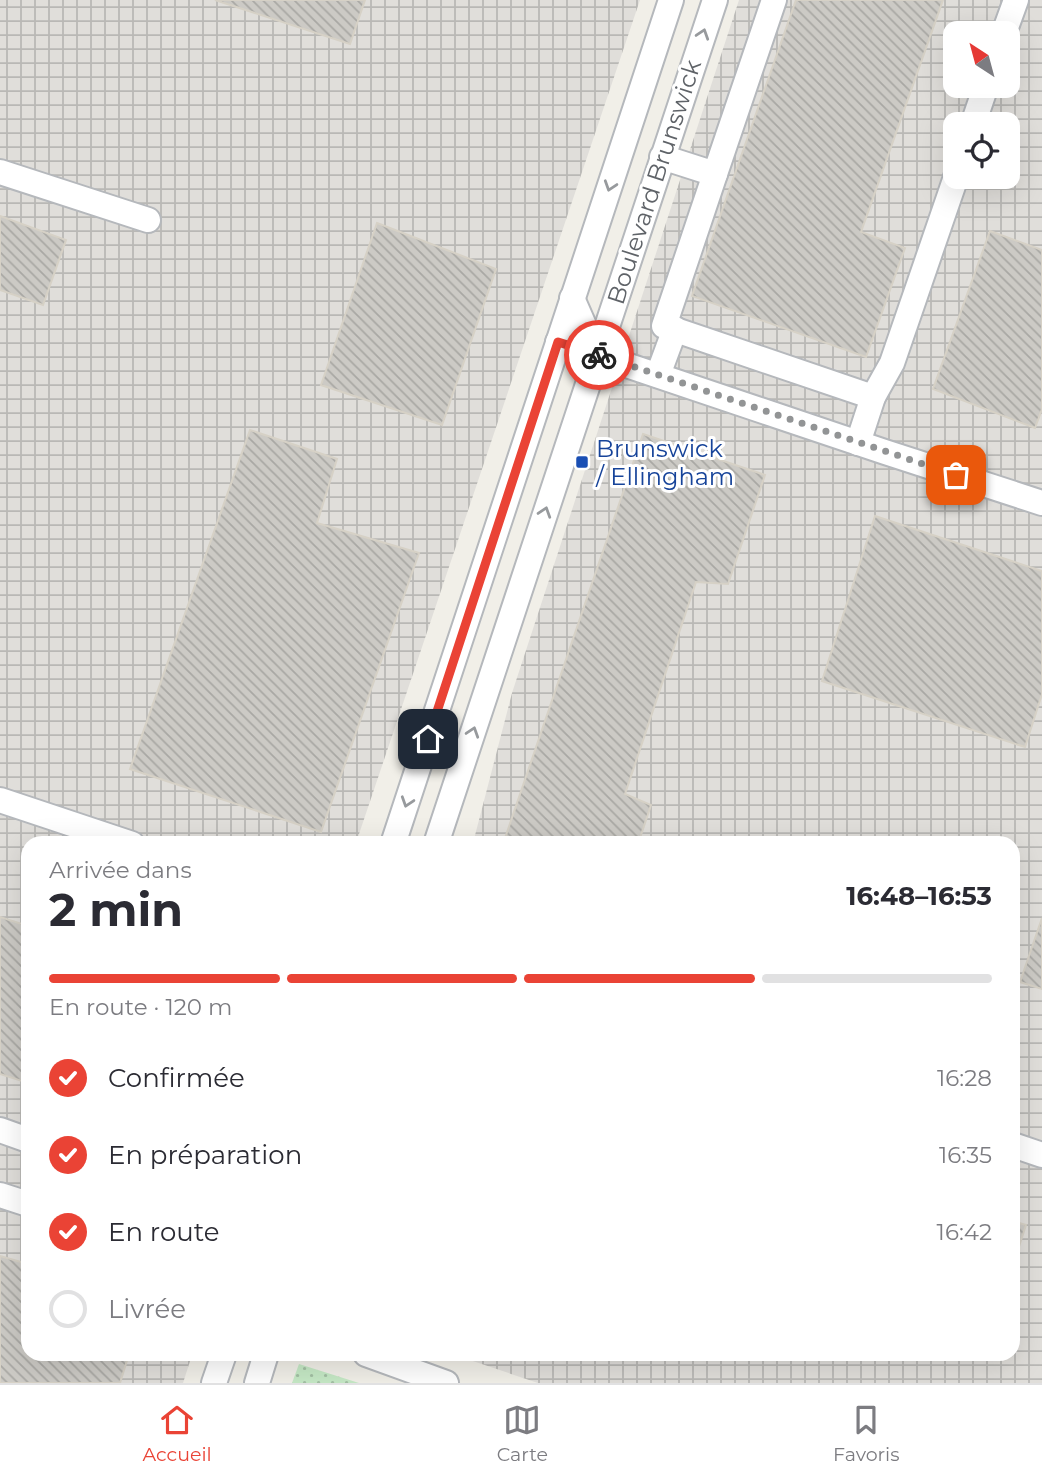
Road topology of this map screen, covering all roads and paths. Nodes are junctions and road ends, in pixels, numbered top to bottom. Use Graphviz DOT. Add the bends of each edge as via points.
graph roads {
  1 [pos="671,0"];
  2 [pos="715,0"];
  3 [pos="774,0"];
  4 [pos="1016,0"];
  5 [pos="1008,21"];
  6 [pos="663,157"];
  7 [pos="0,172"];
  8 [pos="715,174"];
  9 [pos="952,189"];
  10 [pos="148,220"];
  11 [pos="572,298"];
  12 [pos="675,330"];
  13 [pos="558,342"];
  14 [pos="597,355"];
  15 [pos="658,375"];
  16 [pos="873,397"];
  17 [pos="858,443"];
  18 [pos="1042,503"];
  19 [pos="0,800"];
  20 [pos="108,836"];
  21 [pos="396,836"];
  22 [pos="439,836"];
  23 [pos="0,1130"];
  24 [pos="21,1138"];
  25 [pos="1020,1147"];
  26 [pos="1042,1155"];
  27 [pos="0,1195"];
  28 [pos="21,1202"];
  29 [pos="221,1361"];
  30 [pos="264,1361"];
  31 [pos="385,1361"];
  32 [pos="214,1383"];
  33 [pos="257,1383"];
  34 [pos="446,1383"];
  1 -- 11 [label="street, Boulevard Brunswick, one-way"];
  6 -- 2 [label="street, Boulevard Brunswick, one-way"];
  3 -- 8 [label="street"];
  4 -- 5 [label="street"];
  6 -- 8 [label="street"];
  6 -- 14 [label="street, Boulevard Brunswick"];
  7 -- 10 [label="street"];
  8 -- 12 [label="street" via="664,326"];
  9 -- 16 [label="street" via="892,363"];
  11 -- 13 [label="street, Boulevard Brunswick"];
  11 -- 14 [label="street"];
  12 -- 15 [label="street"];
  12 -- 16 [label="street"];
  13 -- 14 [label="street"];
  13 -- 21 [label="street, Boulevard Brunswick, one-way"];
  14 -- 15 [label="street"];
  22 -- 14 [label="street, Boulevard Brunswick, one-way"];
  15 -- 17 [label="street"];
  16 -- 17 [label="street"];
  17 -- 18 [label="street"];
  19 -- 20 [label="street"];
  23 -- 24 [label="street"];
  25 -- 26 [label="street"];
  27 -- 28 [label="street"];
  29 -- 32 [label="street"];
  30 -- 33 [label="street"];
  31 -- 34 [label="street"];
}
